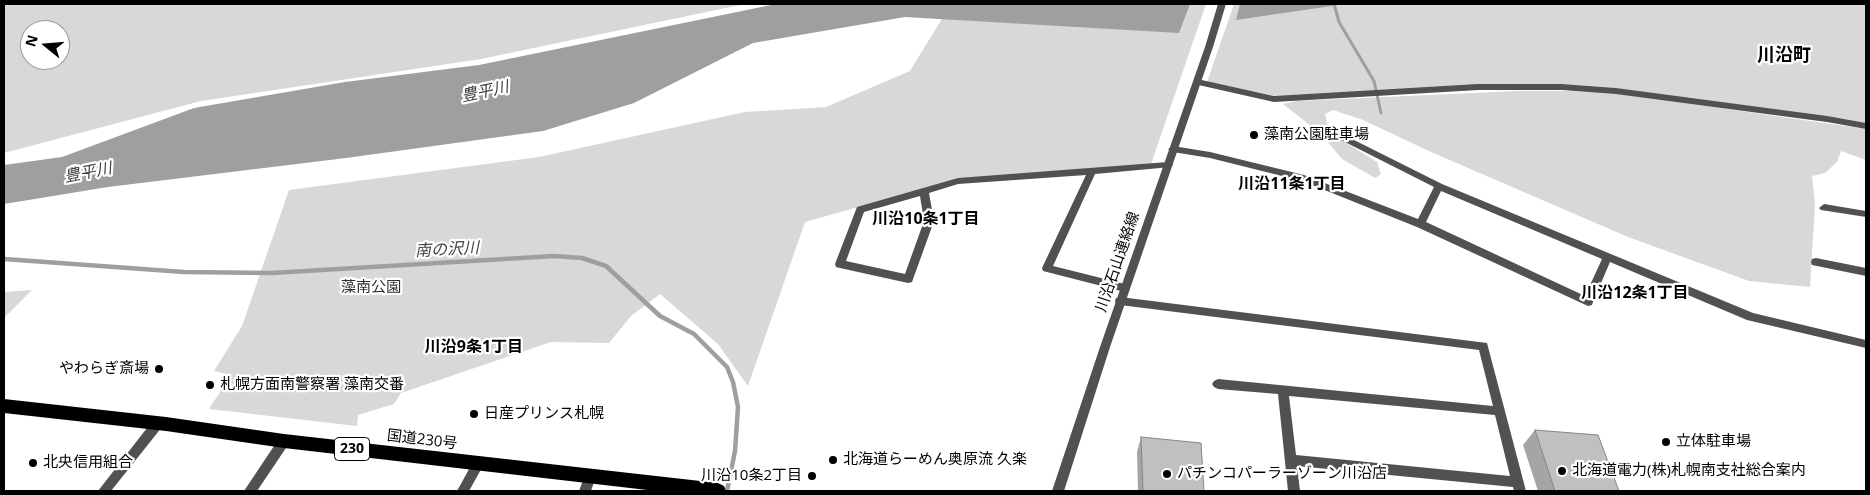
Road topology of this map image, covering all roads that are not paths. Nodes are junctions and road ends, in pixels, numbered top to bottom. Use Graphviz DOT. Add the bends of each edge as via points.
graph roads {
  1 [pos="1222,4"];
  2 [pos="1197,82"];
  3 [pos="1866,126"];
  4 [pos="1344,138"];
  5 [pos="1174,149"];
  6 [pos="1168,165"];
  7 [pos="1092,171"];
  8 [pos="1439,186"];
  9 [pos="924,191"];
  10 [pos="1824,208"];
  11 [pos="1866,214"];
  12 [pos="1420,224"];
  13 [pos="1608,256"];
  14 [pos="1816,262"];
  15 [pos="1866,272"];
  16 [pos="1125,288"];
  17 [pos="1120,301"];
  18 [pos="1866,344"];
  19 [pos="1218,384"];
  20 [pos="1283,392"];
  21 [pos="4,406"];
  22 [pos="1499,411"];
  23 [pos="158,423"];
  24 [pos="284,441"];
  25 [pos="1290,460"];
  26 [pos="478,464"];
  27 [pos="588,484"];
  28 [pos="1519,487"];
  29 [pos="104,491"];
  30 [pos="250,491"];
  31 [pos="463,491"];
  32 [pos="718,491"];
  33 [pos="1058,491"];
  34 [pos="1294,491"];
  1 -- 2 [label="street, 川沿石山連絡線"];
  2 -- 3 [label="street" via="1274,99 1478,87 1562,87 1626,92"];
  2 -- 5 [label="street, 川沿石山連絡線"];
  4 -- 8 [label="street"];
  5 -- 6 [label="street, 川沿石山連絡線"];
  5 -- 12 [label="street" via="1304,178"];
  6 -- 7 [label="street"];
  6 -- 16 [label="street, 川沿石山連絡線"];
  7 -- 9 [label="street" via="958,181"];
  7 -- 16 [label="street" via="1047,268"];
  8 -- 12 [label="street"];
  8 -- 13 [label="street"];
  9 -- 9 [label="street" via="929,221 908,279 840,264 860,210"];
  10 -- 11 [label="street"];
  12 -- 13 [label="street" via="1588,302"];
  13 -- 18 [label="street" via="1751,317"];
  14 -- 15 [label="street"];
  16 -- 17 [label="street, 川沿石山連絡線"];
  17 -- 22 [label="street" via="1483,346"];
  17 -- 33 [label="street, 川沿石山連絡線"];
  19 -- 20 [label="street"];
  20 -- 22 [label="street"];
  20 -- 25 [label="street"];
  21 -- 23 [label="highway, 国道230号 / 230"];
  22 -- 28 [label="street"];
  23 -- 24 [label="highway, 国道230号 / 230"];
  23 -- 29 [label="street"];
  24 -- 26 [label="highway, 国道230号 / 230"];
  24 -- 30 [label="street"];
  25 -- 28 [label="street"];
  25 -- 34 [label="street"];
  26 -- 27 [label="highway, 国道230号 / 230"];
  26 -- 31 [label="street"];
  27 -- 32 [label="highway, 国道230号 / 230"];
}
